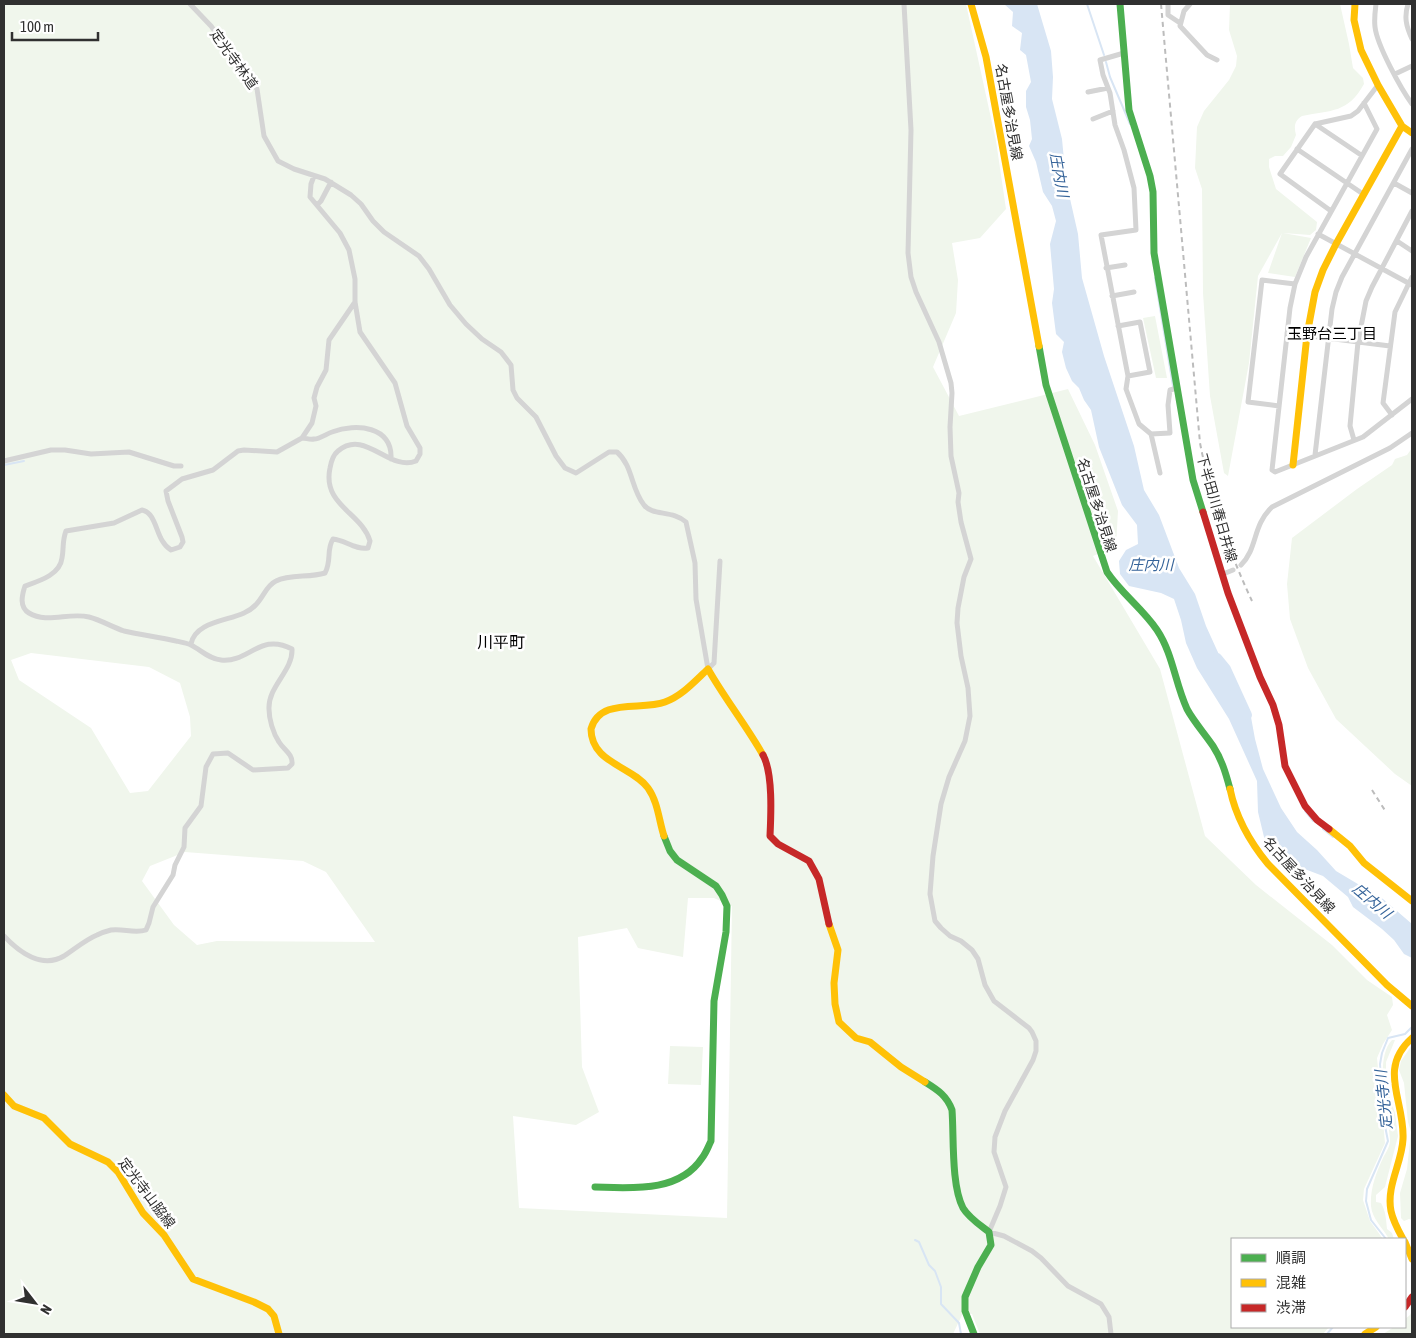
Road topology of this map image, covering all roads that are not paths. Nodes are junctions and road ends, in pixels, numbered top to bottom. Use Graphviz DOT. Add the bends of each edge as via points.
graph roads {
  1 [pos="190,4"];
  2 [pos="904,4"];
  3 [pos="971,4"];
  4 [pos="1120,4"];
  5 [pos="1168,4"];
  6 [pos="1190,4"];
  7 [pos="1355,4"];
  8 [pos="1376,4"];
  9 [pos="1408,4"];
  10 [pos="1180,23"];
  11 [pos="1412,38"];
  12 [pos="1124,52"];
  13 [pos="1218,60"];
  14 [pos="1412,66"];
  15 [pos="1395,74"];
  16 [pos="1378,85"];
  17 [pos="1108,88"];
  18 [pos="1088,92"];
  19 [pos="1364,103"];
  20 [pos="1412,104"];
  21 [pos="1113,111"];
  22 [pos="1093,119"];
  23 [pos="1316,124"];
  24 [pos="1402,126"];
  25 [pos="1412,133"];
  26 [pos="1297,149"];
  27 [pos="1412,149"];
  28 [pos="1362,155"];
  29 [pos="1410,157"];
  30 [pos="314,176"];
  31 [pos="331,182"];
  32 [pos="1346,183"];
  33 [pos="1394,183"];
  34 [pos="1412,193"];
  35 [pos="1363,194"];
  36 [pos="317,205"];
  37 [pos="1331,211"];
  38 [pos="1412,211"];
  39 [pos="1318,234"];
  40 [pos="1396,241"];
  41 [pos="1336,244"];
  42 [pos="1412,251"];
  43 [pos="1354,253"];
  44 [pos="1125,264"];
  45 [pos="1106,268"];
  46 [pos="1382,268"];
  47 [pos="1412,277"];
  48 [pos="1296,284"];
  49 [pos="1410,284"];
  50 [pos="1134,292"];
  51 [pos="1112,296"];
  52 [pos="355,302"];
  53 [pos="1118,326"];
  54 [pos="1287,334"];
  55 [pos="1307,336"];
  56 [pos="1329,338"];
  57 [pos="1358,342"];
  58 [pos="1390,346"];
  59 [pos="1128,376"];
  60 [pos="1177,388"];
  61 [pos="1412,400"];
  62 [pos="1279,406"];
  63 [pos="1392,415"];
  64 [pos="1412,433"];
  65 [pos="1151,434"];
  66 [pos="302,438"];
  67 [pos="1354,440"];
  68 [pos="1316,455"];
  69 [pos="391,459"];
  70 [pos="4,460"];
  71 [pos="1294,465"];
  72 [pos="181,466"];
  73 [pos="1160,473"];
  74 [pos="720,561"];
  75 [pos="1241,565"];
  76 [pos="1233,570"];
  77 [pos="1222,574"];
  78 [pos="191,644"];
  79 [pos="708,669"];
  80 [pos="1412,901"];
  81 [pos="4,936"];
  82 [pos="1412,1006"];
  83 [pos="1412,1038"];
  84 [pos="4,1095"];
  85 [pos="595,1187"];
  86 [pos="989,1232"];
  87 [pos="1402,1238"];
  88 [pos="1406,1246"];
  89 [pos="1412,1259"];
  90 [pos="279,1334"];
  91 [pos="974,1334"];
  92 [pos="1111,1334"];
  1 -- 30 [label="street, 定光寺林道" via="257,88 264,136 278,161"];
  2 -- 86 [label="street" via="911,130 908,254 911,277 939,342 952,392 951,456 961,522 972,559 964,577 957,623 970,716 965,741 945,787 933,856 932,912 940,928 972,950 994,1002 1030,1028 1036,1041 1033,1060 1005,1111 995,1137 994,1152 1006,1187"];
  3 -- 82 [label="main road, 名古屋多治見線" via="986,57 1046,385 1107,572 1160,635 1186,706 1222,762 1236,812 1256,850 1387,985"];
  4 -- 12 [label="main road, 下半田川春日井線"];
  5 -- 10 [label="street" via="1168,15"];
  6 -- 10 [label="street" via="1184,10"];
  7 -- 16 [label="main road" via="1356,32"];
  8 -- 15 [label="street" via="1378,38"];
  9 -- 11 [label="street" via="1406,28"];
  10 -- 13 [label="street" via="1207,55"];
  12 -- 17 [label="street" via="1100,60"];
  12 -- 60 [label="main road, 下半田川春日井線" via="1129,110 1153,192 1154,253"];
  14 -- 15 [label="street"];
  15 -- 20 [label="street"];
  16 -- 19 [label="street"];
  16 -- 24 [label="main road"];
  17 -- 18 [label="street"];
  17 -- 21 [label="street"];
  19 -- 23 [label="street" via="1351,116"];
  19 -- 28 [label="street" via="1377,129"];
  21 -- 22 [label="street"];
  21 -- 45 [label="street" via="1134,188 1136,230 1101,235"];
  23 -- 26 [label="street"];
  23 -- 28 [label="street"];
  24 -- 25 [label="main road"];
  24 -- 35 [label="main road"];
  26 -- 32 [label="street"];
  26 -- 37 [label="street" via="1280,174"];
  27 -- 29 [label="street"];
  28 -- 32 [label="street"];
  29 -- 33 [label="street"];
  30 -- 31 [label="street, 定光寺林道"];
  30 -- 36 [label="street" via="310,197"];
  31 -- 36 [label="street"];
  31 -- 79 [label="street, 定光寺林道" via="361,204 389,237 419,256 466,324 512,364 513,390 517,398 536,417 565,468 576,473 609,452 617,452 623,457 645,506 652,511 681,517 686,522 694,557 696,599"];
  32 -- 35 [label="street"];
  32 -- 37 [label="street"];
  33 -- 34 [label="street"];
  33 -- 43 [label="street"];
  35 -- 41 [label="main road"];
  36 -- 52 [label="street" via="349,250 355,279"];
  37 -- 39 [label="street"];
  38 -- 40 [label="street"];
  39 -- 41 [label="street"];
  39 -- 48 [label="street"];
  40 -- 42 [label="street"];
  40 -- 46 [label="street"];
  41 -- 43 [label="street"];
  41 -- 55 [label="main road" via="1316,286"];
  43 -- 46 [label="street"];
  43 -- 56 [label="street" via="1336,292"];
  44 -- 45 [label="street"];
  45 -- 51 [label="street"];
  46 -- 49 [label="street"];
  46 -- 57 [label="street" via="1366,301"];
  47 -- 49 [label="street"];
  48 -- 54 [label="street"];
  48 -- 62 [label="street" via="1262,280 1248,402"];
  49 -- 58 [label="street" via="1395,312"];
  50 -- 51 [label="street"];
  51 -- 53 [label="street"];
  52 -- 66 [label="street" via="329,340 326,370 317,386 312,423"];
  52 -- 69 [label="street" via="360,332 394,383 407,426 420,448 416,461 410,464"];
  53 -- 59 [label="street"];
  53 -- 59 [label="street" via="1140,322 1150,372"];
  54 -- 55 [label="street"];
  54 -- 62 [label="street"];
  55 -- 56 [label="street"];
  55 -- 71 [label="main road"];
  56 -- 57 [label="street"];
  56 -- 68 [label="street"];
  57 -- 58 [label="street"];
  57 -- 67 [label="street" via="1350,426"];
  58 -- 63 [label="street" via="1383,404"];
  59 -- 65 [label="street" via="1126,389 1139,424"];
  60 -- 65 [label="street" via="1170,390 1170,433"];
  60 -- 77 [label="main road, 下半田川春日井線" via="1193,480"];
  61 -- 63 [label="street"];
  62 -- 71 [label="street" via="1272,470 1275,472"];
  63 -- 67 [label="street"];
  64 -- 75 [label="street" via="1390,448 1272,507 1257,527 1248,557"];
  65 -- 73 [label="street"];
  66 -- 69 [label="street" via="313,440 333,431 360,427 373,430 389,441"];
  66 -- 78 [label="street" via="277,452 238,451 213,470 182,479 166,491 182,537 180,547 172,550 165,546 152,517 142,510 114,523 66,530 62,561 57,570 25,586 22,606 38,617 80,615 125,631"];
  67 -- 68 [label="street"];
  68 -- 71 [label="street"];
  69 -- 78 [label="street" via="356,444 336,452 331,462 329,473 333,495 368,535 368,548 333,540 329,545 330,563 325,573 275,581 257,606 204,627"];
  70 -- 72 [label="street" via="51,450 91,454 129,452"];
  74 -- 79 [label="street" via="714,663"];
  76 -- 77 [label="street"];
  77 -- 80 [label="main road, 下半田川春日井線" via="1273,705 1285,766 1305,806 1364,863"];
  78 -- 81 [label="street" via="214,660 224,661 270,644 292,649 292,658 271,695 269,711 274,734 291,756 292,764 288,768 253,770 228,753 213,754 206,767 201,806 185,828 184,847 173,875 153,907 146,930 111,930 54,961 33,958"];
  79 -- 85 [label="main road" via="682,693 665,703 603,711 591,725 590,734 597,750 607,761 642,781 652,793 669,850 688,870 706,878 720,890 727,906 723,958 714,1002 710,1141 703,1158 688,1174 672,1182 656,1188"];
  79 -- 86 [label="main road" via="768,765 770,836 809,861 819,879 838,950 834,983 839,1022 856,1038 877,1047 901,1068 940,1091 949,1101 957,1189 962,1206"];
  83 -- 87 [label="main road" via="1398,1052 1394,1067 1403,1141 1392,1182 1390,1205"];
  84 -- 90 [label="main road, 定光寺山脇線" via="14,1106 44,1118 70,1144 108,1162 193,1279 268,1309 274,1316"];
  86 -- 91 [label="main road" via="991,1245 965,1297 965,1311"];
  86 -- 92 [label="street" via="1032,1251 1068,1286 1101,1304 1109,1317"];
  88 -- 89 [label="main road"];
}
